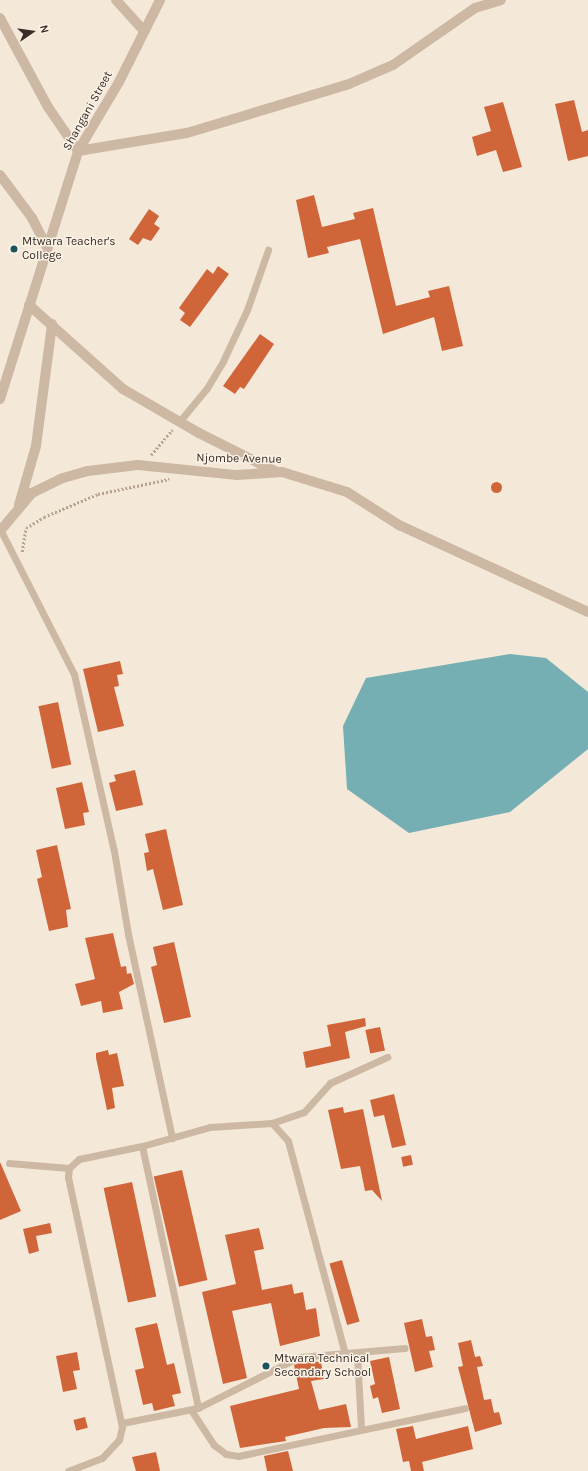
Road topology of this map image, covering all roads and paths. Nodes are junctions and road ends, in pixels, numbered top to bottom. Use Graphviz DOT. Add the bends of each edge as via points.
graph roads {
  1 [pos="116,0"];
  2 [pos="160,0"];
  3 [pos="501,0"];
  4 [pos="0,18"];
  5 [pos="144,31"];
  6 [pos="78,151"];
  7 [pos="0,175"];
  8 [pos="47,248"];
  9 [pos="268,250"];
  10 [pos="29,305"];
  11 [pos="52,324"];
  12 [pos="0,399"];
  13 [pos="179,422"];
  14 [pos="138,465"];
  15 [pos="180,470"];
  16 [pos="275,471"];
  17 [pos="19,505"];
  18 [pos="0,531"];
  19 [pos="20,565"];
  20 [pos="588,612"];
  21 [pos="387,1057"];
  22 [pos="272,1123"];
  23 [pos="172,1138"];
  24 [pos="142,1146"];
  25 [pos="9,1163"];
  26 [pos="69,1168"];
  27 [pos="405,1348"];
  28 [pos="345,1354"];
  29 [pos="357,1354"];
  30 [pos="465,1408"];
  31 [pos="194,1409"];
  32 [pos="122,1423"];
  33 [pos="361,1429"];
  34 [pos="68,1471"];
  1 -- 5 [label="street"];
  2 -- 5 [label="street, Shangani Street"];
  3 -- 6 [label="street" via="475,8 393,65 349,84 187,133"];
  4 -- 6 [label="street" via="48,108"];
  5 -- 6 [label="street, Shangani Street"];
  6 -- 8 [label="street, Shangani Street"];
  7 -- 8 [label="street" via="32,218"];
  8 -- 10 [label="street, Shangani Street"];
  9 -- 13 [label="lane" via="247,310 223,361"];
  10 -- 11 [label="street"];
  10 -- 12 [label="street, Shangani Street"];
  11 -- 13 [label="street" via="123,389"];
  11 -- 17 [label="street" via="36,446"];
  13 -- 14 [label="path" via="157,450"];
  13 -- 16 [label="street"];
  14 -- 15 [label="street, Njombe Avenue"];
  14 -- 17 [label="street, Njombe Avenue" via="63,478 32,493"];
  15 -- 16 [label="street, Njombe Avenue" via="238,475"];
  15 -- 19 [label="path" via="165,481 76,502 26,528"];
  16 -- 20 [label="street, Njombe Avenue" via="347,492 399,525"];
  17 -- 18 [label="street, Njombe Avenue"];
  18 -- 19 [label="lane"];
  19 -- 23 [label="lane" via="74,674 114,851 128,934"];
  21 -- 22 [label="lane" via="330,1083 304,1112"];
  22 -- 23 [label="lane" via="210,1127"];
  22 -- 28 [label="lane" via="288,1141"];
  23 -- 24 [label="lane"];
  24 -- 26 [label="lane" via="79,1158"];
  24 -- 31 [label="lane"];
  25 -- 26 [label="lane"];
  26 -- 32 [label="lane"];
  27 -- 29 [label="lane"];
  28 -- 29 [label="lane"];
  28 -- 31 [label="lane" via="299,1357"];
  29 -- 33 [label="lane"];
  30 -- 33 [label="lane"];
  31 -- 32 [label="lane"];
  31 -- 33 [label="lane" via="214,1446 226,1454 238,1456"];
  32 -- 34 [label="lane" via="119,1440 109,1453"];
}
